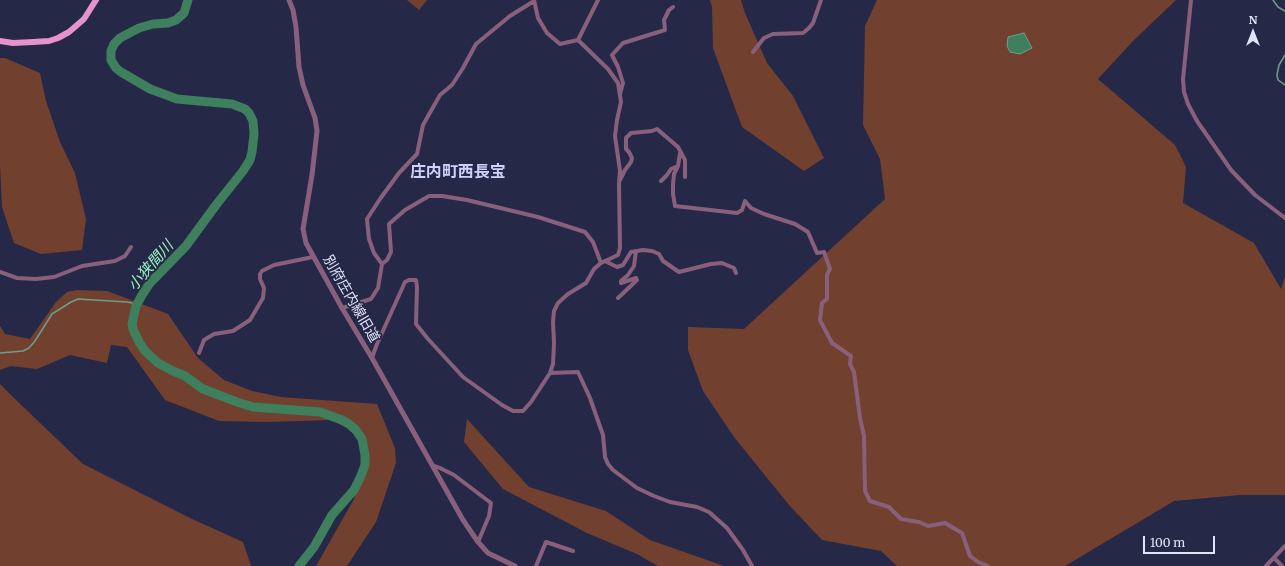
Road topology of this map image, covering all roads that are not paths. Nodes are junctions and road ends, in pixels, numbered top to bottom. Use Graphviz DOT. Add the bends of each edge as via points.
graph roads {
  1 [pos="96,0"];
  2 [pos="289,0"];
  3 [pos="534,0"];
  4 [pos="598,0"];
  5 [pos="821,0"];
  6 [pos="1191,0"];
  7 [pos="673,7"];
  8 [pos="578,40"];
  9 [pos="0,41"];
  10 [pos="753,52"];
  11 [pos="619,94"];
  12 [pos="680,152"];
  13 [pos="678,166"];
  14 [pos="685,177"];
  15 [pos="661,181"];
  16 [pos="619,184"];
  17 [pos="1285,218"];
  18 [pos="131,247"];
  19 [pos="636,250"];
  20 [pos="313,257"];
  21 [pos="603,262"];
  22 [pos="382,264"];
  23 [pos="0,272"];
  24 [pos="736,273"];
  25 [pos="618,298"];
  26 [pos="342,308"];
  27 [pos="199,353"];
  28 [pos="372,358"];
  29 [pos="550,373"];
  30 [pos="432,465"];
  31 [pos="478,542"];
  32 [pos="1285,546"];
  33 [pos="573,551"];
  34 [pos="1274,558"];
  35 [pos="515,566"];
  36 [pos="536,566"];
  37 [pos="752,566"];
  38 [pos="988,566"];
  39 [pos="1266,566"];
  40 [pos="1282,566"];
  1 -- 9 [label="main road" via="84,19 58,38 33,42"];
  2 -- 20 [label="street, 別府庄内線旧道" via="296,27 303,86 318,131 303,229"];
  3 -- 8 [label="street" via="538,18 547,33 560,44"];
  3 -- 22 [label="street" via="476,44 452,85 440,95 423,125 417,154 399,173 367,219 374,253"];
  4 -- 8 [label="street"];
  5 -- 10 [label="street" via="813,23 803,33 772,34 764,38"];
  6 -- 17 [label="street" via="1183,79 1188,104 1231,170 1254,196"];
  7 -- 11 [label="street" via="664,20 665,30 623,43 612,55 623,83"];
  8 -- 11 [label="street" via="608,69 618,83"];
  11 -- 16 [label="street" via="621,102 615,136 620,171"];
  12 -- 13 [label="street"];
  12 -- 14 [label="street" via="685,160"];
  12 -- 16 [label="street" via="678,147 657,129 631,133 625,144 632,158"];
  13 -- 15 [label="street" via="671,169"];
  13 -- 38 [label="street" via="673,184 675,206 737,213 742,210 745,201 751,208 795,224 808,232 817,253 824,252 830,269 827,275 827,299 822,303 820,320 832,342 851,356 850,364 854,372 864,436 865,491 870,501 889,507 901,519 928,526 945,523 962,533 970,556"];
  16 -- 21 [label="street" via="620,248 618,255"];
  18 -- 23 [label="street" via="125,256 115,261 82,266 54,277 16,278"];
  19 -- 21 [label="street" via="631,252 623,265 617,267"];
  19 -- 24 [label="street" via="659,254 663,262 679,272 722,263 734,268"];
  19 -- 25 [label="street" via="634,266 621,283 636,278 638,280"];
  20 -- 26 [label="street, 別府庄内線旧道"];
  20 -- 27 [label="street" via="274,265 262,271 260,279 264,288 263,298 250,320 233,331 214,334 204,340"];
  21 -- 22 [label="street" via="585,232 490,205 435,195 405,210 389,224 391,252"];
  21 -- 29 [label="street" via="594,269 586,283 568,294 554,311 553,364"];
  22 -- 26 [label="street" via="378,288 372,299"];
  26 -- 28 [label="street, 別府庄内線旧道"];
  28 -- 29 [label="street" via="405,282 416,280 416,324 463,377 502,405 514,411 523,411"];
  28 -- 30 [label="street, 別府庄内線旧道"];
  29 -- 37 [label="street" via="578,372 603,435 605,457 613,470 637,488 654,496 709,512 727,528"];
  30 -- 31 [label="street, 別府庄内線旧道"];
  30 -- 31 [label="street" via="454,475 491,503 489,516"];
  31 -- 35 [label="street, 別府庄内線旧道" via="488,554"];
  32 -- 34 [label="street"];
  33 -- 36 [label="street" via="546,542"];
  34 -- 39 [label="street"];
  34 -- 40 [label="street"];
}
